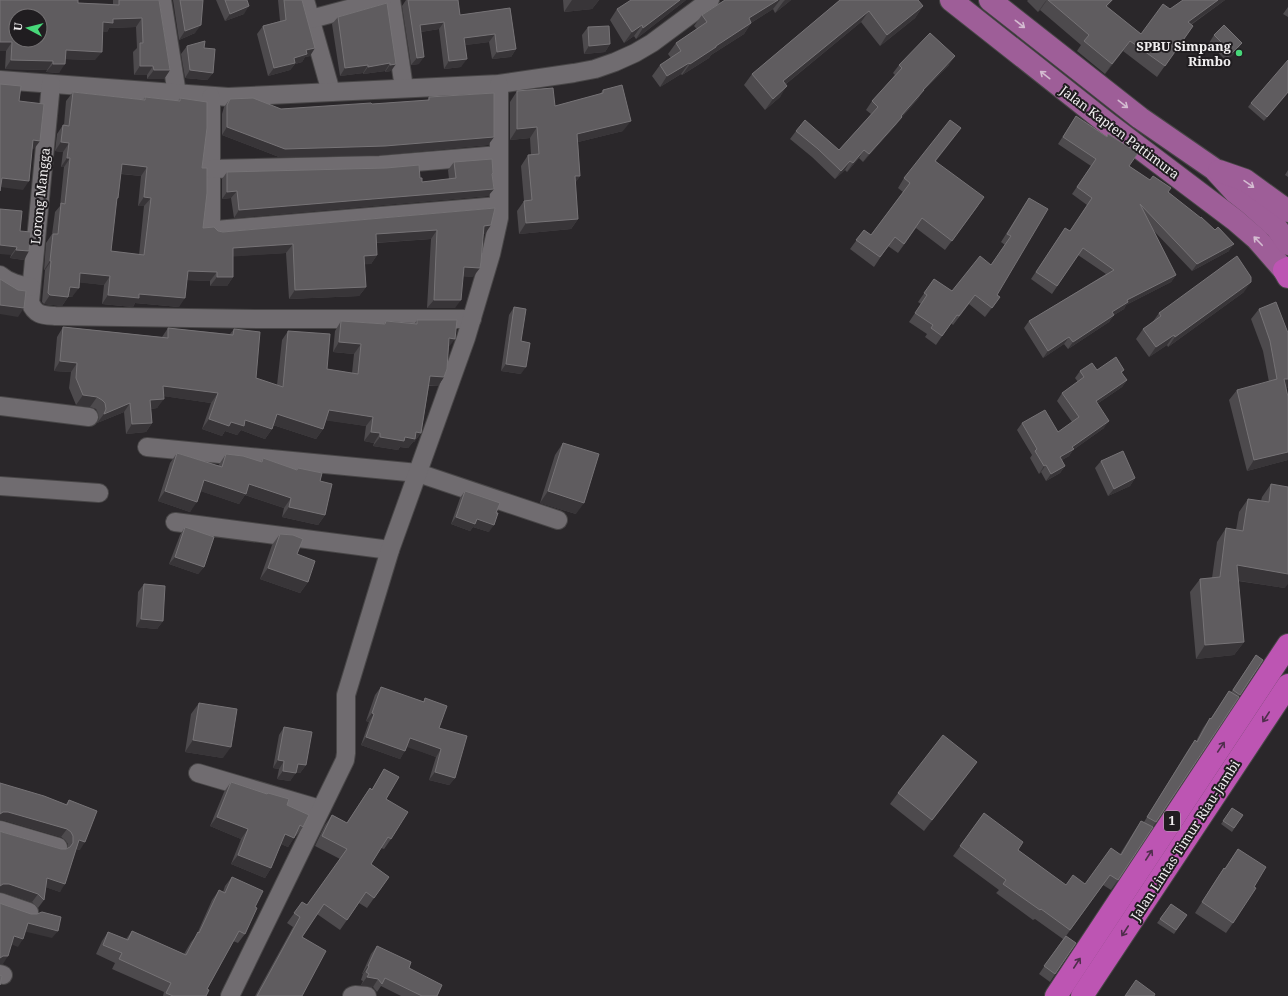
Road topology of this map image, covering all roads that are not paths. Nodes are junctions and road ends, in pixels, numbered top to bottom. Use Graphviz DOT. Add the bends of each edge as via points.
graph roads {
  1 [pos="162,0"];
  2 [pos="305,0"];
  3 [pos="382,0"];
  4 [pos="391,0"];
  5 [pos="710,0"];
  6 [pos="990,0"];
  7 [pos="958,2"];
  8 [pos="311,19"];
  9 [pos="0,80"];
  10 [pos="51,84"];
  11 [pos="499,84"];
  12 [pos="404,88"];
  13 [pos="331,92"];
  14 [pos="177,94"];
  15 [pos="211,96"];
  16 [pos="499,155"];
  17 [pos="211,169"];
  18 [pos="1214,169"];
  19 [pos="498,206"];
  20 [pos="1288,211"];
  21 [pos="1288,244"];
  22 [pos="1287,272"];
  23 [pos="0,275"];
  24 [pos="31,287"];
  25 [pos="472,319"];
  26 [pos="0,406"];
  27 [pos="89,416"];
  28 [pos="146,447"];
  29 [pos="418,473"];
  30 [pos="0,486"];
  31 [pos="99,493"];
  32 [pos="558,520"];
  33 [pos="175,522"];
  34 [pos="390,550"];
  35 [pos="1288,645"];
  36 [pos="1288,685"];
  37 [pos="198,773"];
  38 [pos="1185,802"];
  39 [pos="320,810"];
  40 [pos="1202,814"];
  41 [pos="0,830"];
  42 [pos="58,847"];
  43 [pos="0,902"];
  44 [pos="29,912"];
  45 [pos="230,996"];
  46 [pos="352,996"];
  47 [pos="367,996"];
  48 [pos="1056,996"];
  49 [pos="1082,996"];
  1 -- 14 [label="street"];
  2 -- 8 [label="street"];
  3 -- 8 [label="street"];
  4 -- 12 [label="street"];
  5 -- 11 [label="street" via="652,43 615,62 574,74"];
  6 -- 18 [label="main road, Jalan Kapten Pattimura, one-way" via="1140,118"];
  22 -- 7 [label="main road, Jalan Kapten Pattimura, one-way" via="1257,239 1235,220 1108,124"];
  8 -- 13 [label="street"];
  9 -- 10 [label="street"];
  10 -- 14 [label="street"];
  10 -- 24 [label="street, Lorong Mangga"];
  11 -- 12 [label="street"];
  11 -- 16 [label="street"];
  12 -- 13 [label="street"];
  13 -- 15 [label="street"];
  14 -- 15 [label="street"];
  15 -- 17 [label="street"];
  16 -- 17 [label="street" via="380,165"];
  16 -- 19 [label="street"];
  17 -- 19 [label="street" via="211,224 218,230"];
  18 -- 20 [label="main road, one-way" via="1245,180"];
  18 -- 21 [label="main road, Jalan Kapten Pattimura" via="1235,192 1276,227"];
  19 -- 25 [label="street" via="499,218 491,254"];
  23 -- 24 [label="street" via="11,282"];
  24 -- 25 [label="street, Lorong Mangga" via="32,309 36,313 55,316"];
  25 -- 29 [label="street"];
  26 -- 27 [label="street"];
  28 -- 29 [label="street"];
  29 -- 32 [label="street"];
  29 -- 34 [label="street"];
  30 -- 31 [label="street"];
  33 -- 34 [label="street"];
  34 -- 39 [label="street" via="346,695 345,760"];
  38 -- 35 [label="highway, Jalan Lintas Timur Riau-Jambi / 1, one-way"];
  36 -- 40 [label="highway, Jalan Lintas Timur Riau-Jambi / 1, one-way"];
  37 -- 39 [label="street"];
  38 -- 40 [label="highway"];
  48 -- 38 [label="highway, Jalan Lintas Timur Riau-Jambi / 1, one-way"];
  39 -- 45 [label="street"];
  40 -- 49 [label="highway, Jalan Lintas Timur Riau-Jambi / 1, one-way"];
  41 -- 42 [label="street"];
  43 -- 44 [label="street"];
  46 -- 47 [label="street"];
}
